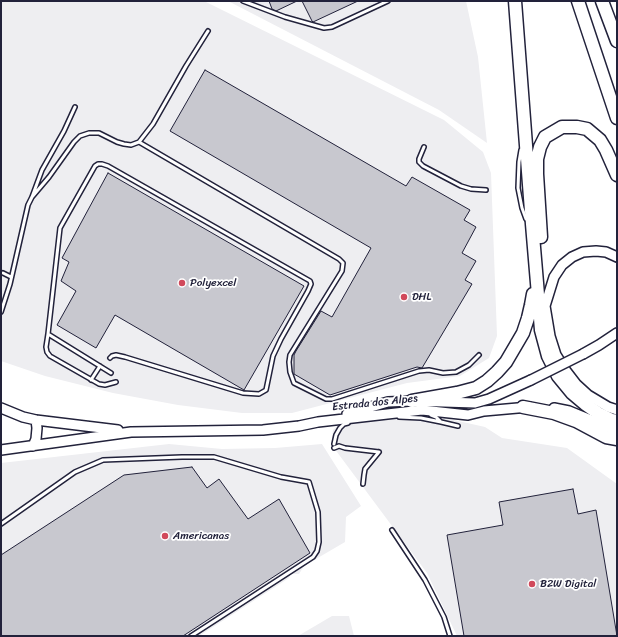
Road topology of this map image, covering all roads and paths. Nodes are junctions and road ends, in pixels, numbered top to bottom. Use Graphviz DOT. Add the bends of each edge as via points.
graph roads {
  1 [pos="243,1"];
  2 [pos="388,1"];
  3 [pos="515,1"];
  4 [pos="578,1"];
  5 [pos="602,1"];
  6 [pos="208,31"];
  7 [pos="617,41"];
  8 [pos="75,107"];
  9 [pos="617,118"];
  10 [pos="139,142"];
  11 [pos="424,147"];
  12 [pos="617,174"];
  13 [pos="486,190"];
  14 [pos="32,197"];
  15 [pos="617,257"];
  16 [pos="536,267"];
  17 [pos="3,273"];
  18 [pos="12,277"];
  19 [pos="545,306"];
  20 [pos="1,312"];
  21 [pos="617,333"];
  22 [pos="48,334"];
  23 [pos="479,355"];
  24 [pos="110,358"];
  25 [pos="100,366"];
  26 [pos="111,373"];
  27 [pos="91,380"];
  28 [pos="116,382"];
  29 [pos="412,401"];
  30 [pos="523,407"];
  31 [pos="1,408"];
  32 [pos="422,410"];
  33 [pos="617,410"];
  34 [pos="36,420"];
  35 [pos="617,421"];
  36 [pos="318,422"];
  37 [pos="441,422"];
  38 [pos="458,426"];
  39 [pos="617,430"];
  40 [pos="132,432"];
  41 [pos="617,439"];
  42 [pos="334,444"];
  43 [pos="33,446"];
  44 [pos="1,447"];
  45 [pos="334,448"];
  46 [pos="13,449"];
  47 [pos="1,450"];
  48 [pos="363,484"];
  49 [pos="1,524"];
  50 [pos="392,530"];
  51 [pos="191,636"];
  52 [pos="450,636"];
  1 -- 2 [label="lane" via="324,28 332,27"];
  3 -- 16 [label="highway"];
  4 -- 9 [label="highway"];
  5 -- 7 [label="highway"];
  6 -- 10 [label="lane" via="153,124"];
  8 -- 14 [label="lane" via="42,170"];
  10 -- 14 [label="lane" via="124,144 99,133 80,136"];
  10 -- 23 [label="lane" via="343,263 342,271 290,355 290,372 294,383 326,399 332,399 419,371 456,372 469,365"];
  11 -- 13 [label="lane" via="419,159 423,166 461,186"];
  12 -- 19 [label="highway" via="600,140 587,130 562,127 545,137 537,159 537,174"];
  14 -- 18 [label="lane" via="25,213"];
  15 -- 19 [label="main road" via="596,251 583,252 572,257 562,265 554,277"];
  16 -- 29 [label="highway" via="526,326 506,362 497,372 476,388"];
  16 -- 35 [label="highway" via="541,330 548,356 558,376 585,404"];
  17 -- 18 [label="lane"];
  18 -- 20 [label="lane"];
  19 -- 33 [label="main road" via="556,355 566,371 588,395 608,408"];
  21 -- 29 [label="main road, bridge" via="599,346 531,380 474,404"];
  22 -- 24 [label="lane" via="60,228 98,164 108,166 310,281 308,291 273,356 266,390 259,394 243,393 116,355"];
  22 -- 25 [label="lane"];
  22 -- 27 [label="lane" via="46,347 50,356"];
  25 -- 26 [label="lane"];
  25 -- 27 [label="lane"];
  27 -- 28 [label="lane" via="102,385"];
  29 -- 36 [label="main road" via="388,402"];
  30 -- 32 [label="main road, Estrada dos Alpes" via="468,415"];
  30 -- 39 [label="main road, Estrada dos Alpes" via="569,411"];
  30 -- 41 [label="highway" via="554,413 606,437"];
  31 -- 34 [label="main road, Estrada dos Alpes"];
  32 -- 36 [label="main road, Estrada dos Alpes"];
  32 -- 37 [label="lane"];
  34 -- 40 [label="main road, Estrada dos Alpes"];
  34 -- 43 [label="main road" via="36,439"];
  36 -- 40 [label="main road, Estrada dos Alpes" via="263,430"];
  37 -- 38 [label="lane"];
  37 -- 42 [label="lane" via="390,416 355,420 340,428"];
  40 -- 43 [label="main road, Estrada dos Alpes"];
  43 -- 46 [label="main road, Estrada dos Alpes"];
  44 -- 46 [label="main road"];
  45 -- 48 [label="lane" via="339,446 379,452 365,469"];
  46 -- 47 [label="main road"];
  49 -- 51 [label="lane" via="75,472 103,460 214,457 281,477 309,482 318,512 319,542 313,557"];
  50 -- 52 [label="lane" via="425,580 444,617"];
}
